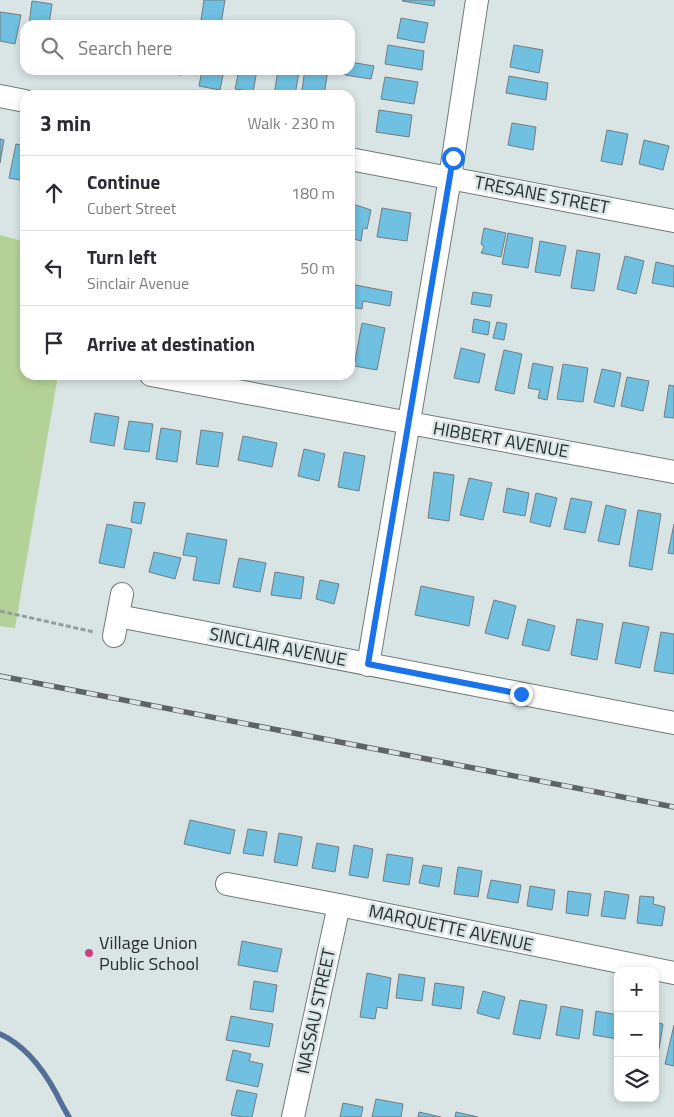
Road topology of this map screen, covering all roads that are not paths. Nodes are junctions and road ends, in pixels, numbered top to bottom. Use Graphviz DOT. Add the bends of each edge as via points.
graph roads {
  1 [pos="477,0"];
  2 [pos="0,96"];
  3 [pos="20,99"];
  4 [pos="355,161"];
  5 [pos="450,178"];
  6 [pos="674,221"];
  7 [pos="178,380"];
  8 [pos="409,423"];
  9 [pos="674,472"];
  10 [pos="122,594"];
  11 [pos="368,664"];
  12 [pos="674,723"];
  13 [pos="227,884"];
  14 [pos="339,905"];
  15 [pos="674,973"];
  16 [pos="293,1117"];
  1 -- 5 [label="street"];
  2 -- 3 [label="street"];
  4 -- 5 [label="street, TRESANE STREET"];
  5 -- 6 [label="street, TRESANE STREET"];
  5 -- 8 [label="street"];
  7 -- 8 [label="street, HIBBERT AVENUE"];
  8 -- 9 [label="street, HIBBERT AVENUE"];
  8 -- 11 [label="street"];
  10 -- 11 [label="street, SINCLAIR AVENUE" via="116,626"];
  11 -- 12 [label="street, SINCLAIR AVENUE"];
  13 -- 14 [label="street, MARQUETTE AVENUE"];
  14 -- 15 [label="street, MARQUETTE AVENUE"];
  14 -- 16 [label="street, NASSAU STREET"];
}
